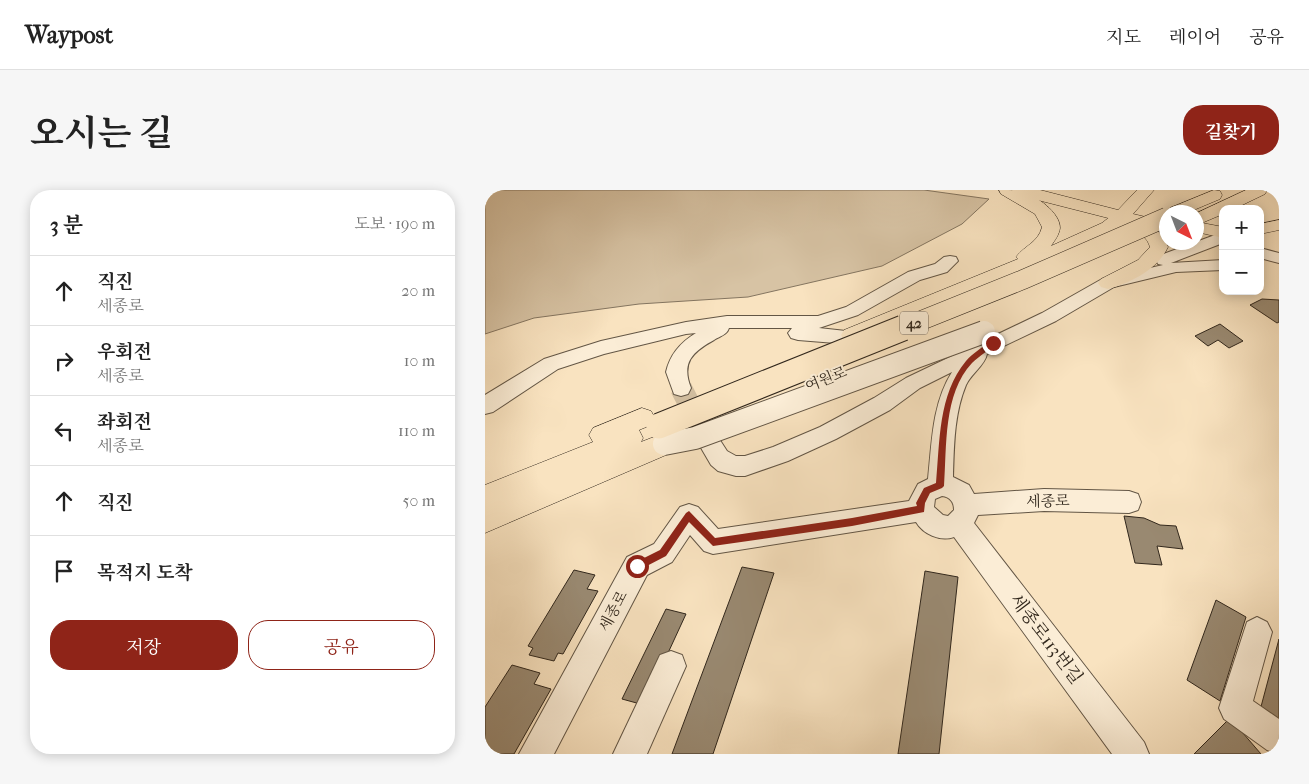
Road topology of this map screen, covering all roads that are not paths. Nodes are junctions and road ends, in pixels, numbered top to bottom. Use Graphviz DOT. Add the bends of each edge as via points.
graph roads {
  1 [pos="1007,190"];
  2 [pos="1020,190"];
  3 [pos="1053,190"];
  4 [pos="1146,190"];
  5 [pos="1225,190"];
  6 [pos="1259,190"];
  7 [pos="1192,205"];
  8 [pos="1125,213"];
  9 [pos="1159,217"];
  10 [pos="1204,217"];
  11 [pos="1159,221"];
  12 [pos="1159,225"];
  13 [pos="1279,225"];
  14 [pos="1264,228"];
  15 [pos="1204,231"];
  16 [pos="1159,238"];
  17 [pos="1216,238"];
  18 [pos="1264,243"];
  19 [pos="1064,247"];
  20 [pos="1279,247"];
  21 [pos="1264,254"];
  22 [pos="1279,258"];
  23 [pos="950,261"];
  24 [pos="1219,265"];
  25 [pos="1264,271"];
  26 [pos="1279,274"];
  27 [pos="993,277"];
  28 [pos="1108,283"];
  29 [pos="686,328"];
  30 [pos="720,329"];
  31 [pos="656,335"];
  32 [pos="849,337"];
  33 [pos="987,338"];
  34 [pos="881,404"];
  35 [pos="485,406"];
  36 [pos="946,416"];
  37 [pos="655,430"];
  38 [pos="708,441"];
  39 [pos="485,486"];
  40 [pos="939,486"];
  41 [pos="485,498"];
  42 [pos="1129,502"];
  43 [pos="921,510"];
  44 [pos="963,515"];
  45 [pos="485,520"];
  46 [pos="1257,632"];
  47 [pos="671,666"];
  48 [pos="1279,738"];
  49 [pos="536,754"];
  50 [pos="630,754"];
  51 [pos="1132,754"];
  1 -- 27 [label="main road" via="1045,213 1052,228 1043,244 1031,254"];
  2 -- 8 [label="main road"];
  3 -- 8 [label="main road"];
  4 -- 8 [label="main road"];
  5 -- 7 [label="main road"];
  6 -- 10 [label="main road"];
  8 -- 9 [label="main road"];
  8 -- 12 [label="main road"];
  8 -- 19 [label="main road" via="1108,227"];
  11 -- 37 [label="main road, 여원로 / 42, bridge"];
  13 -- 14 [label="main road"];
  15 -- 17 [label="main road"];
  16 -- 37 [label="main road, 여원로 / 42, bridge" via="1041,292"];
  17 -- 28 [label="street"];
  18 -- 20 [label="street"];
  19 -- 27 [label="main road"];
  19 -- 28 [label="main road" via="1127,227 1139,228 1155,236 1159,247 1153,256"];
  21 -- 22 [label="street"];
  23 -- 29 [label="street" via="941,268 914,276 852,311 819,322 727,322"];
  24 -- 28 [label="street" via="1176,267"];
  25 -- 26 [label="street"];
  27 -- 32 [label="main road"];
  28 -- 33 [label="street" via="1049,317"];
  29 -- 30 [label="street"];
  29 -- 31 [label="street"];
  30 -- 31 [label="street" via="706,335 682,355 679,380"];
  30 -- 32 [label="street"];
  31 -- 35 [label="street" via="551,364"];
  32 -- 37 [label="main road"];
  33 -- 34 [label="street"];
  33 -- 36 [label="street" via="955,382"];
  33 -- 37 [label="street, bridge" via="695,438"];
  34 -- 36 [label="street" via="915,392 931,394"];
  34 -- 38 [label="street" via="828,433 745,466 726,464"];
  36 -- 40 [label="street"];
  37 -- 39 [label="main road"];
  37 -- 41 [label="main road, 여원로 / 42"];
  37 -- 45 [label="main road, 여원로 / 42"];
  40 -- 43 [label="street" via="927,491"];
  40 -- 44 [label="street" via="961,492"];
  42 -- 44 [label="street, 세종로" via="1044,500"];
  43 -- 44 [label="street, 세종로" via="924,516 944,527"];
  43 -- 49 [label="street, 세종로" via="713,542 689,515 663,553 637,566"];
  44 -- 51 [label="street, 세종로113번길"];
  46 -- 48 [label="street" via="1235,708"];
  47 -- 50 [label="street"];
}
